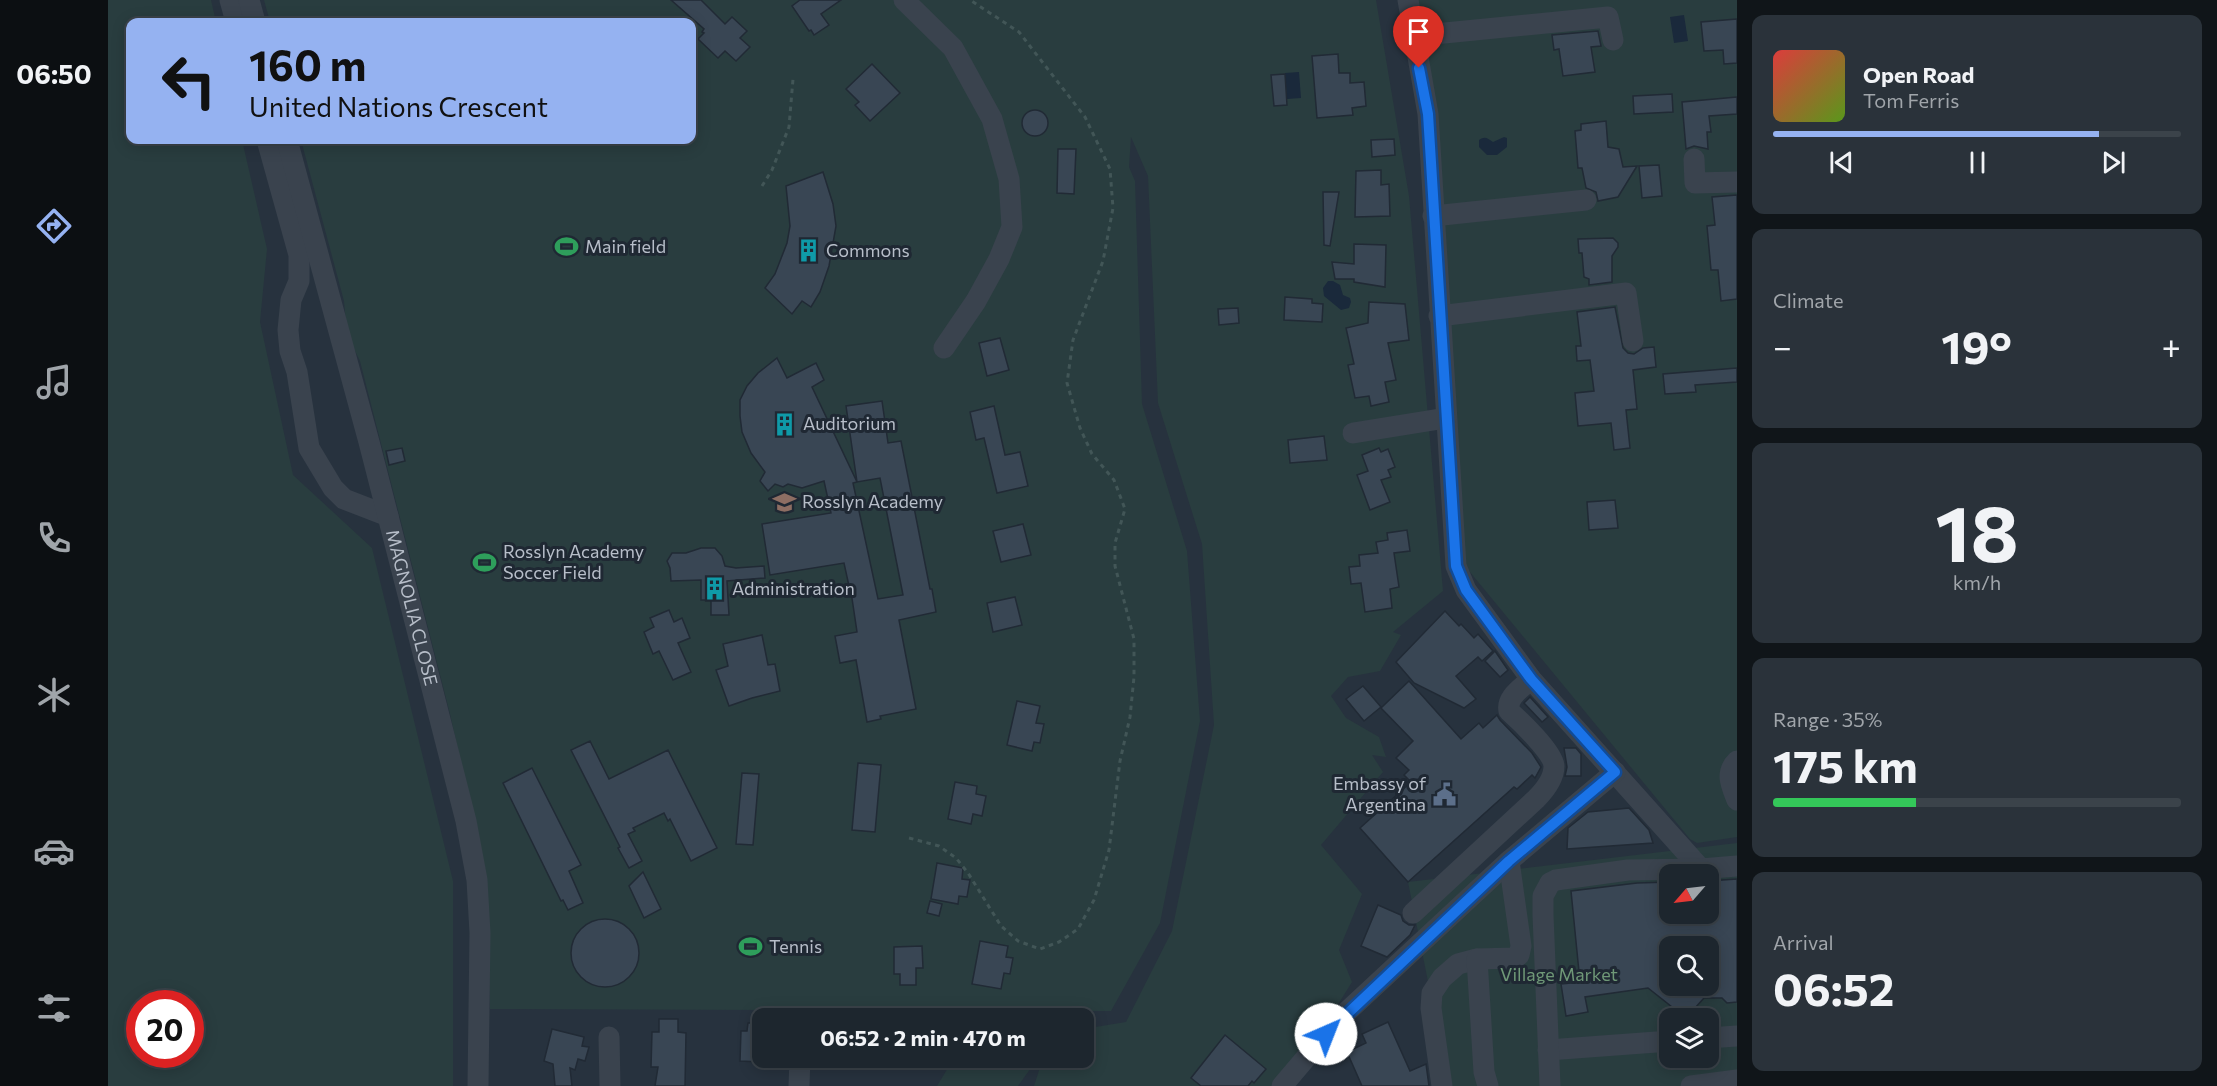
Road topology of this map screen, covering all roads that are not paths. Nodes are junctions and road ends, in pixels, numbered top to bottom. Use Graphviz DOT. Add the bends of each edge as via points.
graph roads {
  1 [pos="230,0"];
  2 [pos="249,0"];
  3 [pos="904,0"];
  4 [pos="1408,0"];
  5 [pos="235,18"];
  6 [pos="254,18"];
  7 [pos="1414,36"];
  8 [pos="1613,40"];
  9 [pos="268,144"];
  10 [pos="288,144"];
  11 [pos="1694,159"];
  12 [pos="1737,182"];
  13 [pos="1586,200"];
  14 [pos="1433,216"];
  15 [pos="1439,316"];
  16 [pos="1634,341"];
  17 [pos="944,348"];
  18 [pos="1446,418"];
  19 [pos="1353,432"];
  20 [pos="388,516"];
  21 [pos="1531,679"];
  22 [pos="1737,761"];
  23 [pos="1615,772"];
  24 [pos="1737,800"];
  25 [pos="1509,861"];
  26 [pos="1697,864"];
  27 [pos="1737,866"];
  28 [pos="1719,868"];
  29 [pos="1659,870"];
  30 [pos="1413,913"];
  31 [pos="1477,959"];
  32 [pos="1737,1036"];
  33 [pos="609,1037"];
  34 [pos="1719,1037"];
  35 [pos="1659,1042"];
  36 [pos="1548,1050"];
  37 [pos="800,1068"];
  38 [pos="1737,1080"];
  39 [pos="478,1086"];
  40 [pos="610,1086"];
  41 [pos="800,1086"];
  42 [pos="1282,1086"];
  43 [pos="1442,1086"];
  44 [pos="1488,1086"];
  45 [pos="1550,1086"];
  46 [pos="1691,1086"];
  1 -- 5 [label="street"];
  2 -- 6 [label="street"];
  3 -- 17 [label="street" via="953,48 992,119 1009,179 1011,227 999,259"];
  4 -- 7 [label="street"];
  7 -- 8 [label="street" via="1608,17"];
  7 -- 14 [label="street" via="1428,114"];
  9 -- 20 [label="street" via="298,255 299,281 291,300 288,330 309,448 344,499"];
  10 -- 20 [label="street, MAGNOLIA CLOSE"];
  11 -- 12 [label="street" via="1695,183"];
  13 -- 14 [label="street"];
  14 -- 15 [label="street"];
  15 -- 16 [label="street" via="1626,293"];
  15 -- 18 [label="street"];
  18 -- 19 [label="street"];
  18 -- 21 [label="street" via="1456,566 1466,590"];
  20 -- 39 [label="street, MAGNOLIA CLOSE" via="466,821 477,880"];
  21 -- 23 [label="street"];
  21 -- 30 [label="street" via="1507,704 1550,756 1554,766 1550,783"];
  22 -- 24 [label="street" via="1730,767 1729,776"];
  23 -- 25 [label="street"];
  23 -- 26 [label="street"];
  25 -- 31 [label="street" via="1519,955"];
  25 -- 42 [label="street" via="1338,1020"];
  27 -- 28 [label="street"];
  29 -- 36 [label="street" via="1628,870 1550,884 1543,896"];
  31 -- 43 [label="street" via="1458,963 1432,993"];
  31 -- 44 [label="street"];
  32 -- 34 [label="street"];
  33 -- 40 [label="street"];
  35 -- 36 [label="street"];
  36 -- 45 [label="street"];
  37 -- 41 [label="street"];
  38 -- 46 [label="street"];
}
